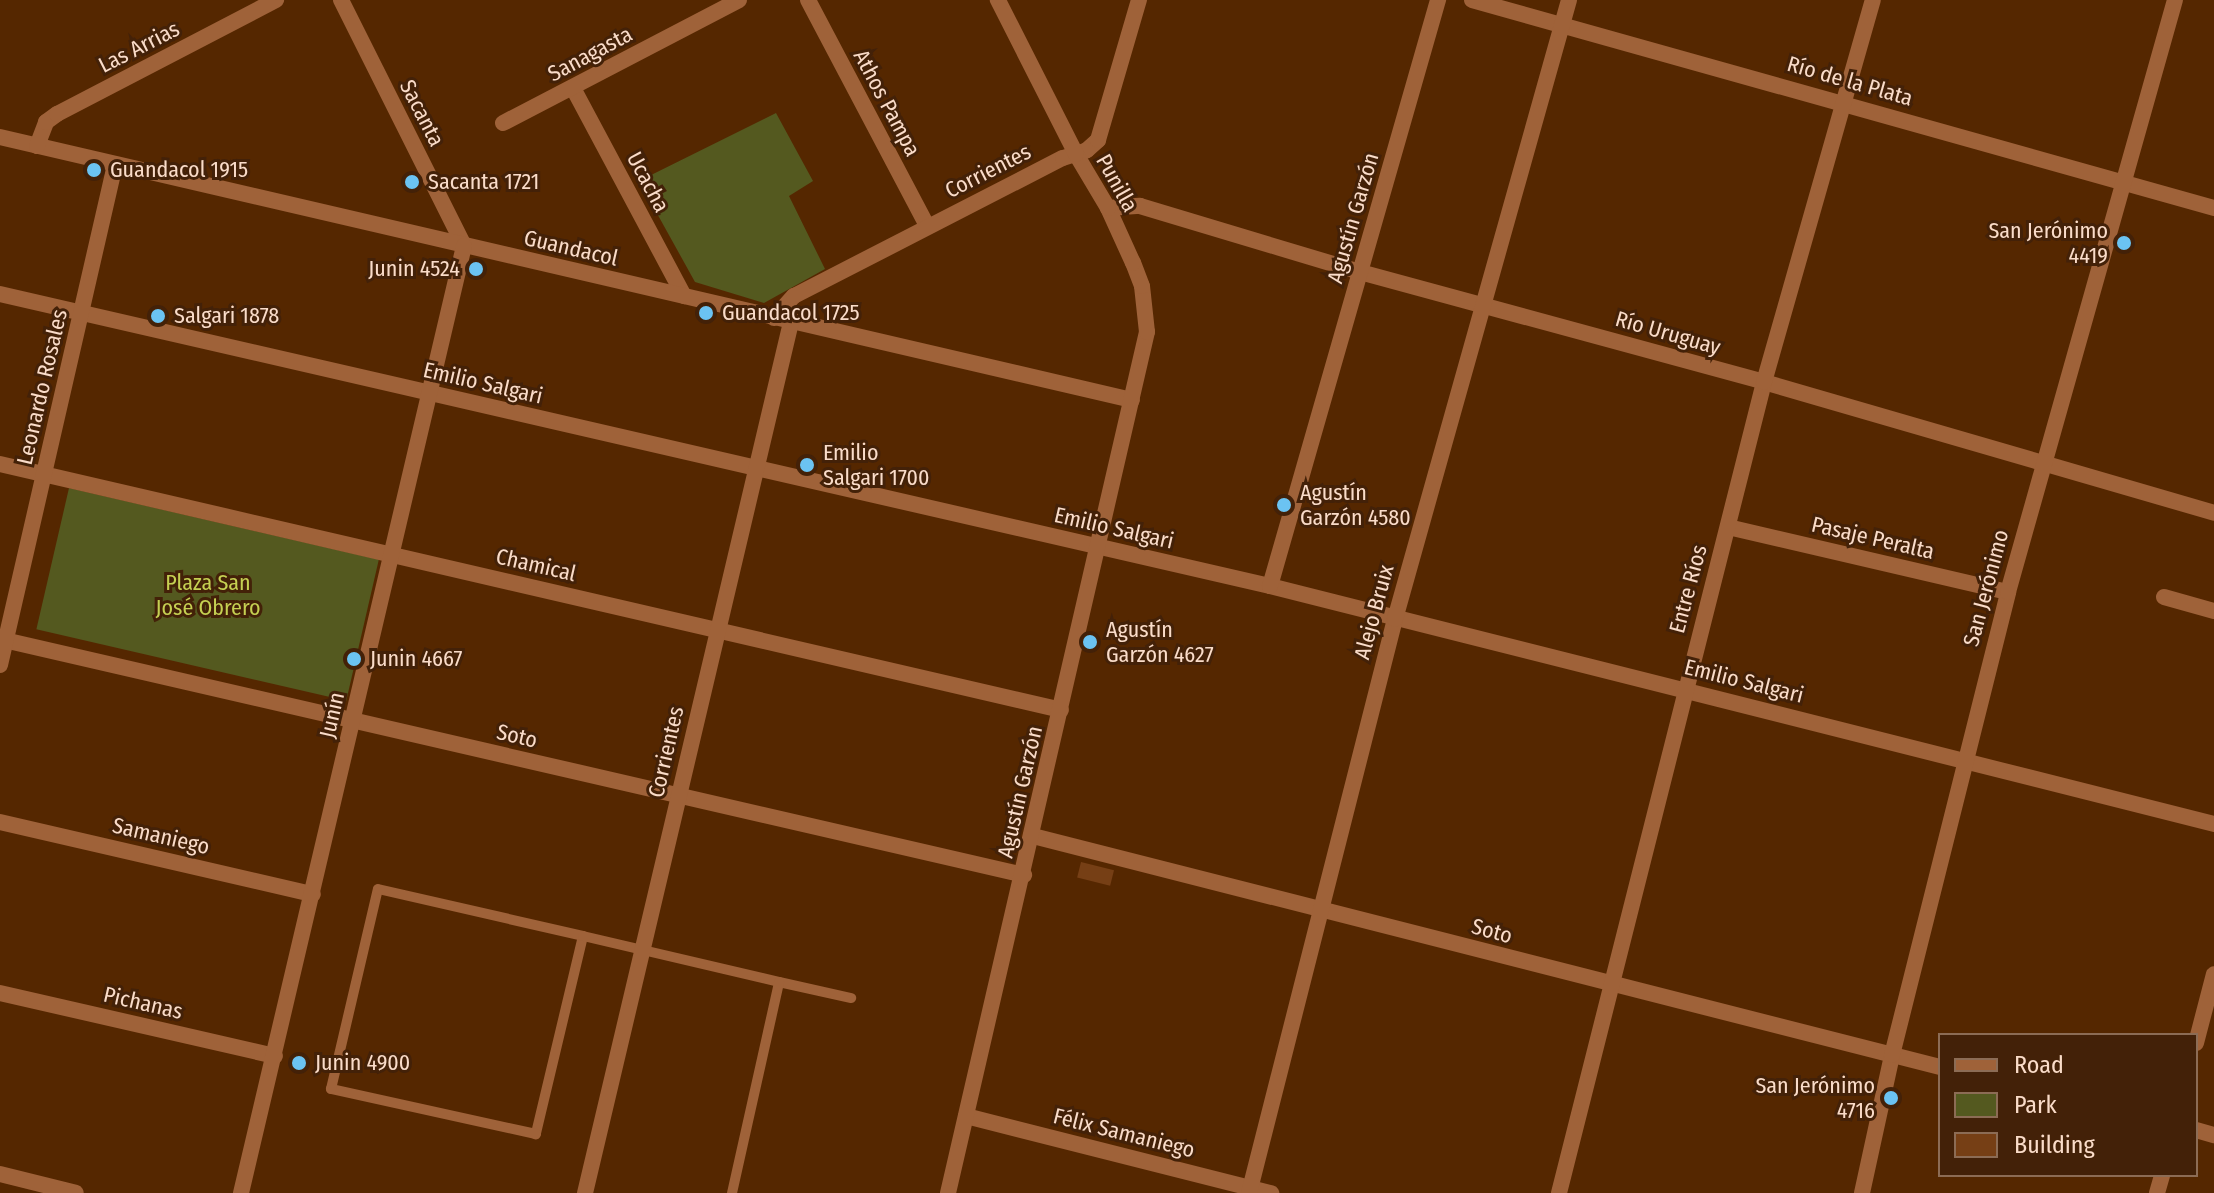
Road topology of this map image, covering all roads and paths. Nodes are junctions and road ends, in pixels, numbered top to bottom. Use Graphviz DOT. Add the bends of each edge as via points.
graph roads {
  1 [pos="276,0"];
  2 [pos="341,0"];
  3 [pos="739,0"];
  4 [pos="808,0"];
  5 [pos="998,0"];
  6 [pos="1139,0"];
  7 [pos="1438,0"];
  8 [pos="1472,0"];
  9 [pos="1569,0"];
  10 [pos="1873,0"];
  11 [pos="2175,0"];
  12 [pos="1562,24"];
  13 [pos="573,88"];
  14 [pos="1845,102"];
  15 [pos="503,123"];
  16 [pos="0,137"];
  17 [pos="37,146"];
  18 [pos="1076,154"];
  19 [pos="115,165"];
  20 [pos="2124,184"];
  21 [pos="1108,208"];
  22 [pos="2214,208"];
  23 [pos="927,226"];
  24 [pos="464,246"];
  25 [pos="1360,272"];
  26 [pos="0,294"];
  27 [pos="684,296"];
  28 [pos="1483,304"];
  29 [pos="81,313"];
  30 [pos="774,318"];
  31 [pos="791,322"];
  32 [pos="1764,382"];
  33 [pos="429,394"];
  34 [pos="1132,400"];
  35 [pos="0,464"];
  36 [pos="2045,464"];
  37 [pos="756,470"];
  38 [pos="44,474"];
  39 [pos="2214,513"];
  40 [pos="1728,527"];
  41 [pos="1098,547"];
  42 [pos="392,554"];
  43 [pos="1270,586"];
  44 [pos="2008,592"];
  45 [pos="2164,597"];
  46 [pos="2214,611"];
  47 [pos="1395,619"];
  48 [pos="718,630"];
  49 [pos="3,639"];
  50 [pos="0,665"];
  51 [pos="1685,689"];
  52 [pos="1061,710"];
  53 [pos="353,720"];
  54 [pos="1964,759"];
  55 [pos="679,796"];
  56 [pos="0,822"];
  57 [pos="2214,824"];
  58 [pos="1033,836"];
  59 [pos="1024,875"];
  60 [pos="313,894"];
  61 [pos="1321,908"];
  62 [pos="583,936"];
  63 [pos="642,950"];
  64 [pos="2214,974"];
  65 [pos="779,982"];
  66 [pos="1613,985"];
  67 [pos="0,993"];
  68 [pos="851,998"];
  69 [pos="2198,1035"];
  70 [pos="1892,1055"];
  71 [pos="275,1056"];
  72 [pos="1938,1066"];
  73 [pos="966,1116"];
  74 [pos="0,1174"];
  75 [pos="1250,1190"];
  76 [pos="76,1193"];
  77 [pos="241,1193"];
  78 [pos="585,1193"];
  79 [pos="732,1193"];
  80 [pos="948,1193"];
  81 [pos="1271,1193"];
  82 [pos="1559,1193"];
  83 [pos="1862,1193"];
  1 -- 17 [label="street, Las Arrias" via="57,114 46,122"];
  2 -- 24 [label="street, Sacanta"];
  3 -- 13 [label="street, Sanagasta"];
  4 -- 23 [label="street, Athos Pampa"];
  5 -- 18 [label="street, Punilla"];
  6 -- 18 [label="street, Corrientes" via="1098,140"];
  7 -- 25 [label="street, Agustín Garzón"];
  8 -- 12 [label="street, Río de la Plata"];
  9 -- 12 [label="street, Alejo Bruix"];
  10 -- 14 [label="street, Entre Ríos"];
  11 -- 20 [label="street, San Jerónimo"];
  12 -- 14 [label="street, Río de la Plata"];
  12 -- 28 [label="street, Alejo Bruix"];
  13 -- 15 [label="street, Sanagasta"];
  13 -- 27 [label="street, Ucacha"];
  14 -- 20 [label="street, Río de la Plata"];
  14 -- 32 [label="street, Entre Ríos"];
  16 -- 17 [label="street, Guandacol"];
  17 -- 19 [label="street, Guandacol"];
  18 -- 21 [label="street, Punilla"];
  18 -- 23 [label="street, Corrientes"];
  19 -- 24 [label="street, Guandacol"];
  19 -- 29 [label="street, Leonardo Rosales"];
  20 -- 22 [label="street, Río de la Plata"];
  20 -- 36 [label="street, San Jerónimo"];
  21 -- 25 [label="street, Río Uruguay" via="1140,206"];
  21 -- 34 [label="street, Punilla" via="1142,286 1146,310 1147,332"];
  23 -- 30 [label="street, Corrientes" via="794,296"];
  24 -- 27 [label="street, Guandacol"];
  24 -- 33 [label="street, Junín"];
  25 -- 28 [label="street, Río Uruguay"];
  25 -- 43 [label="street, Agustín Garzón"];
  26 -- 29 [label="street, Emilio Salgari"];
  27 -- 30 [label="street, Guandacol"];
  28 -- 32 [label="street, Río Uruguay"];
  28 -- 47 [label="street, Alejo Bruix"];
  29 -- 33 [label="street, Emilio Salgari"];
  29 -- 38 [label="street, Leonardo Rosales"];
  30 -- 31 [label="street, Guandacol"];
  31 -- 34 [label="street, Guandacol"];
  31 -- 37 [label="street, Corrientes"];
  32 -- 36 [label="street, Río Uruguay"];
  32 -- 40 [label="street, Entre Ríos"];
  33 -- 37 [label="street, Emilio Salgari"];
  33 -- 42 [label="street, Junín"];
  34 -- 41 [label="street, Agustín Garzón"];
  35 -- 38 [label="street, Chamical"];
  36 -- 39 [label="street, Río Uruguay"];
  36 -- 44 [label="street, San Jerónimo"];
  37 -- 41 [label="street, Emilio Salgari"];
  37 -- 48 [label="street, Corrientes"];
  38 -- 42 [label="street, Chamical"];
  38 -- 49 [label="street, Leonardo Rosales"];
  40 -- 44 [label="street, Pasaje Peralta"];
  40 -- 51 [label="street, Entre Ríos"];
  41 -- 43 [label="street, Emilio Salgari"];
  41 -- 52 [label="street, Agustín Garzón"];
  42 -- 48 [label="street, Chamical"];
  42 -- 53 [label="street, Junín"];
  43 -- 47 [label="street, Emilio Salgari"];
  44 -- 54 [label="street, San Jerónimo"];
  45 -- 46 [label="street"];
  47 -- 51 [label="street, Emilio Salgari"];
  47 -- 61 [label="street, Alejo Bruix"];
  48 -- 52 [label="street, Chamical"];
  48 -- 55 [label="street, Corrientes"];
  49 -- 50 [label="street, Leonardo Rosales"];
  49 -- 53 [label="street, Soto"];
  51 -- 54 [label="street, Emilio Salgari"];
  51 -- 66 [label="street, Entre Ríos"];
  52 -- 58 [label="street, Agustín Garzón"];
  53 -- 55 [label="street, Soto"];
  53 -- 60 [label="street, Junín"];
  54 -- 57 [label="street, Emilio Salgari"];
  54 -- 70 [label="street, San Jerónimo"];
  55 -- 59 [label="street, Soto"];
  55 -- 63 [label="street, Corrientes"];
  56 -- 60 [label="street, Samaniego"];
  58 -- 59 [label="street, Agustín Garzón"];
  58 -- 61 [label="street, Soto"];
  59 -- 73 [label="street, Agustín Garzón"];
  60 -- 71 [label="street, Junín"];
  61 -- 66 [label="street, Soto"];
  61 -- 75 [label="street, Alejo Bruix"];
  62 -- 62 [label="lane" via="536,1134 331,1089 378,889"];
  62 -- 63 [label="lane"];
  63 -- 65 [label="lane"];
  63 -- 78 [label="street, Corrientes"];
  64 -- 69 [label="street"];
  65 -- 68 [label="lane"];
  65 -- 79 [label="lane"];
  66 -- 70 [label="street, Soto"];
  66 -- 82 [label="street, Entre Ríos"];
  67 -- 71 [label="street, Pichanas"];
  70 -- 72 [label="street, Soto"];
  70 -- 83 [label="street, San Jerónimo"];
  71 -- 77 [label="street, Junín"];
  73 -- 75 [label="street, Félix Samaniego"];
  73 -- 80 [label="street, Agustín Garzón"];
  74 -- 76 [label="street"];
  75 -- 81 [label="street, Félix Samaniego"];
}
